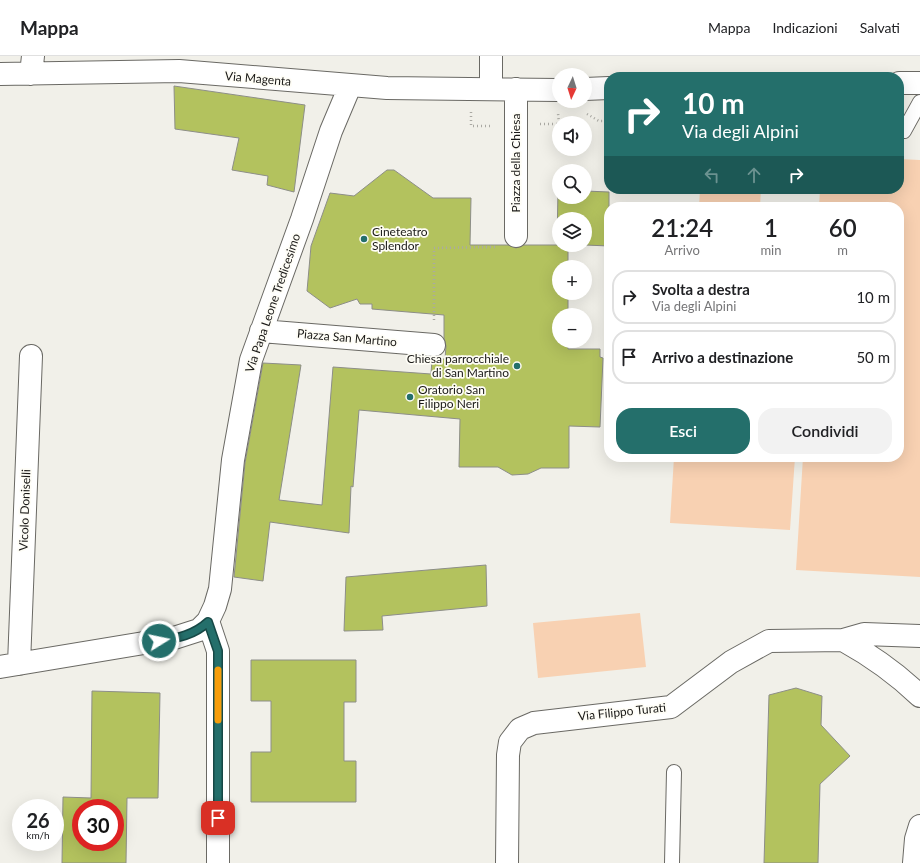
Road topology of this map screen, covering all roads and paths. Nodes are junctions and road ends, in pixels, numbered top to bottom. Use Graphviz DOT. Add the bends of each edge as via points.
graph roads {
  1 [pos="492,56"];
  2 [pos="32,65"];
  3 [pos="0,74"];
  4 [pos="904,83"];
  5 [pos="920,83"];
  6 [pos="350,86"];
  7 [pos="604,88"];
  8 [pos="491,89"];
  9 [pos="516,89"];
  10 [pos="592,89"];
  11 [pos="552,90"];
  12 [pos="920,102"];
  13 [pos="599,121"];
  14 [pos="604,121"];
  15 [pos="904,130"];
  16 [pos="516,236"];
  17 [pos="261,331"];
  18 [pos="434,345"];
  19 [pos="30,356"];
  20 [pos="208,622"];
  21 [pos="920,636"];
  22 [pos="843,640"];
  23 [pos="9,665"];
  24 [pos="920,696"];
  25 [pos="674,772"];
  26 [pos="920,826"];
  27 [pos="218,863"];
  28 [pos="507,863"];
  29 [pos="672,863"];
  30 [pos="914,863"];
  1 -- 8 [label="street"];
  2 -- 3 [label="street, Via Magenta"];
  2 -- 6 [label="street, Via Magenta" via="179,71"];
  4 -- 5 [label="street"];
  6 -- 8 [label="street, Via Magenta"];
  6 -- 17 [label="street, Via Papa Leone Tredicesimo" via="329,137"];
  7 -- 10 [label="street"];
  8 -- 9 [label="street, Via Magenta"];
  9 -- 11 [label="street, Via Magenta"];
  9 -- 16 [label="street, Piazza della Chiesa"];
  12 -- 15 [label="lane"];
  13 -- 14 [label="path"];
  16 -- 18 [label="path" via="516,247 434,248"];
  17 -- 18 [label="street, Piazza San Martino"];
  17 -- 20 [label="street, Via Papa Leone Tredicesimo" via="246,382 233,460 220,589"];
  19 -- 23 [label="street, Vicolo Doniselli"];
  20 -- 23 [label="street" via="199,630 174,638"];
  20 -- 27 [label="street" via="218,651"];
  21 -- 22 [label="street, Via Filippo Turati" via="864,634"];
  22 -- 24 [label="street" via="872,656 898,675"];
  22 -- 28 [label="street, Via Filippo Turati" via="769,642 731,662 671,707 574,717 534,723 520,729 510,742 508,755"];
  25 -- 29 [label="lane"];
  26 -- 30 [label="street"];
}
